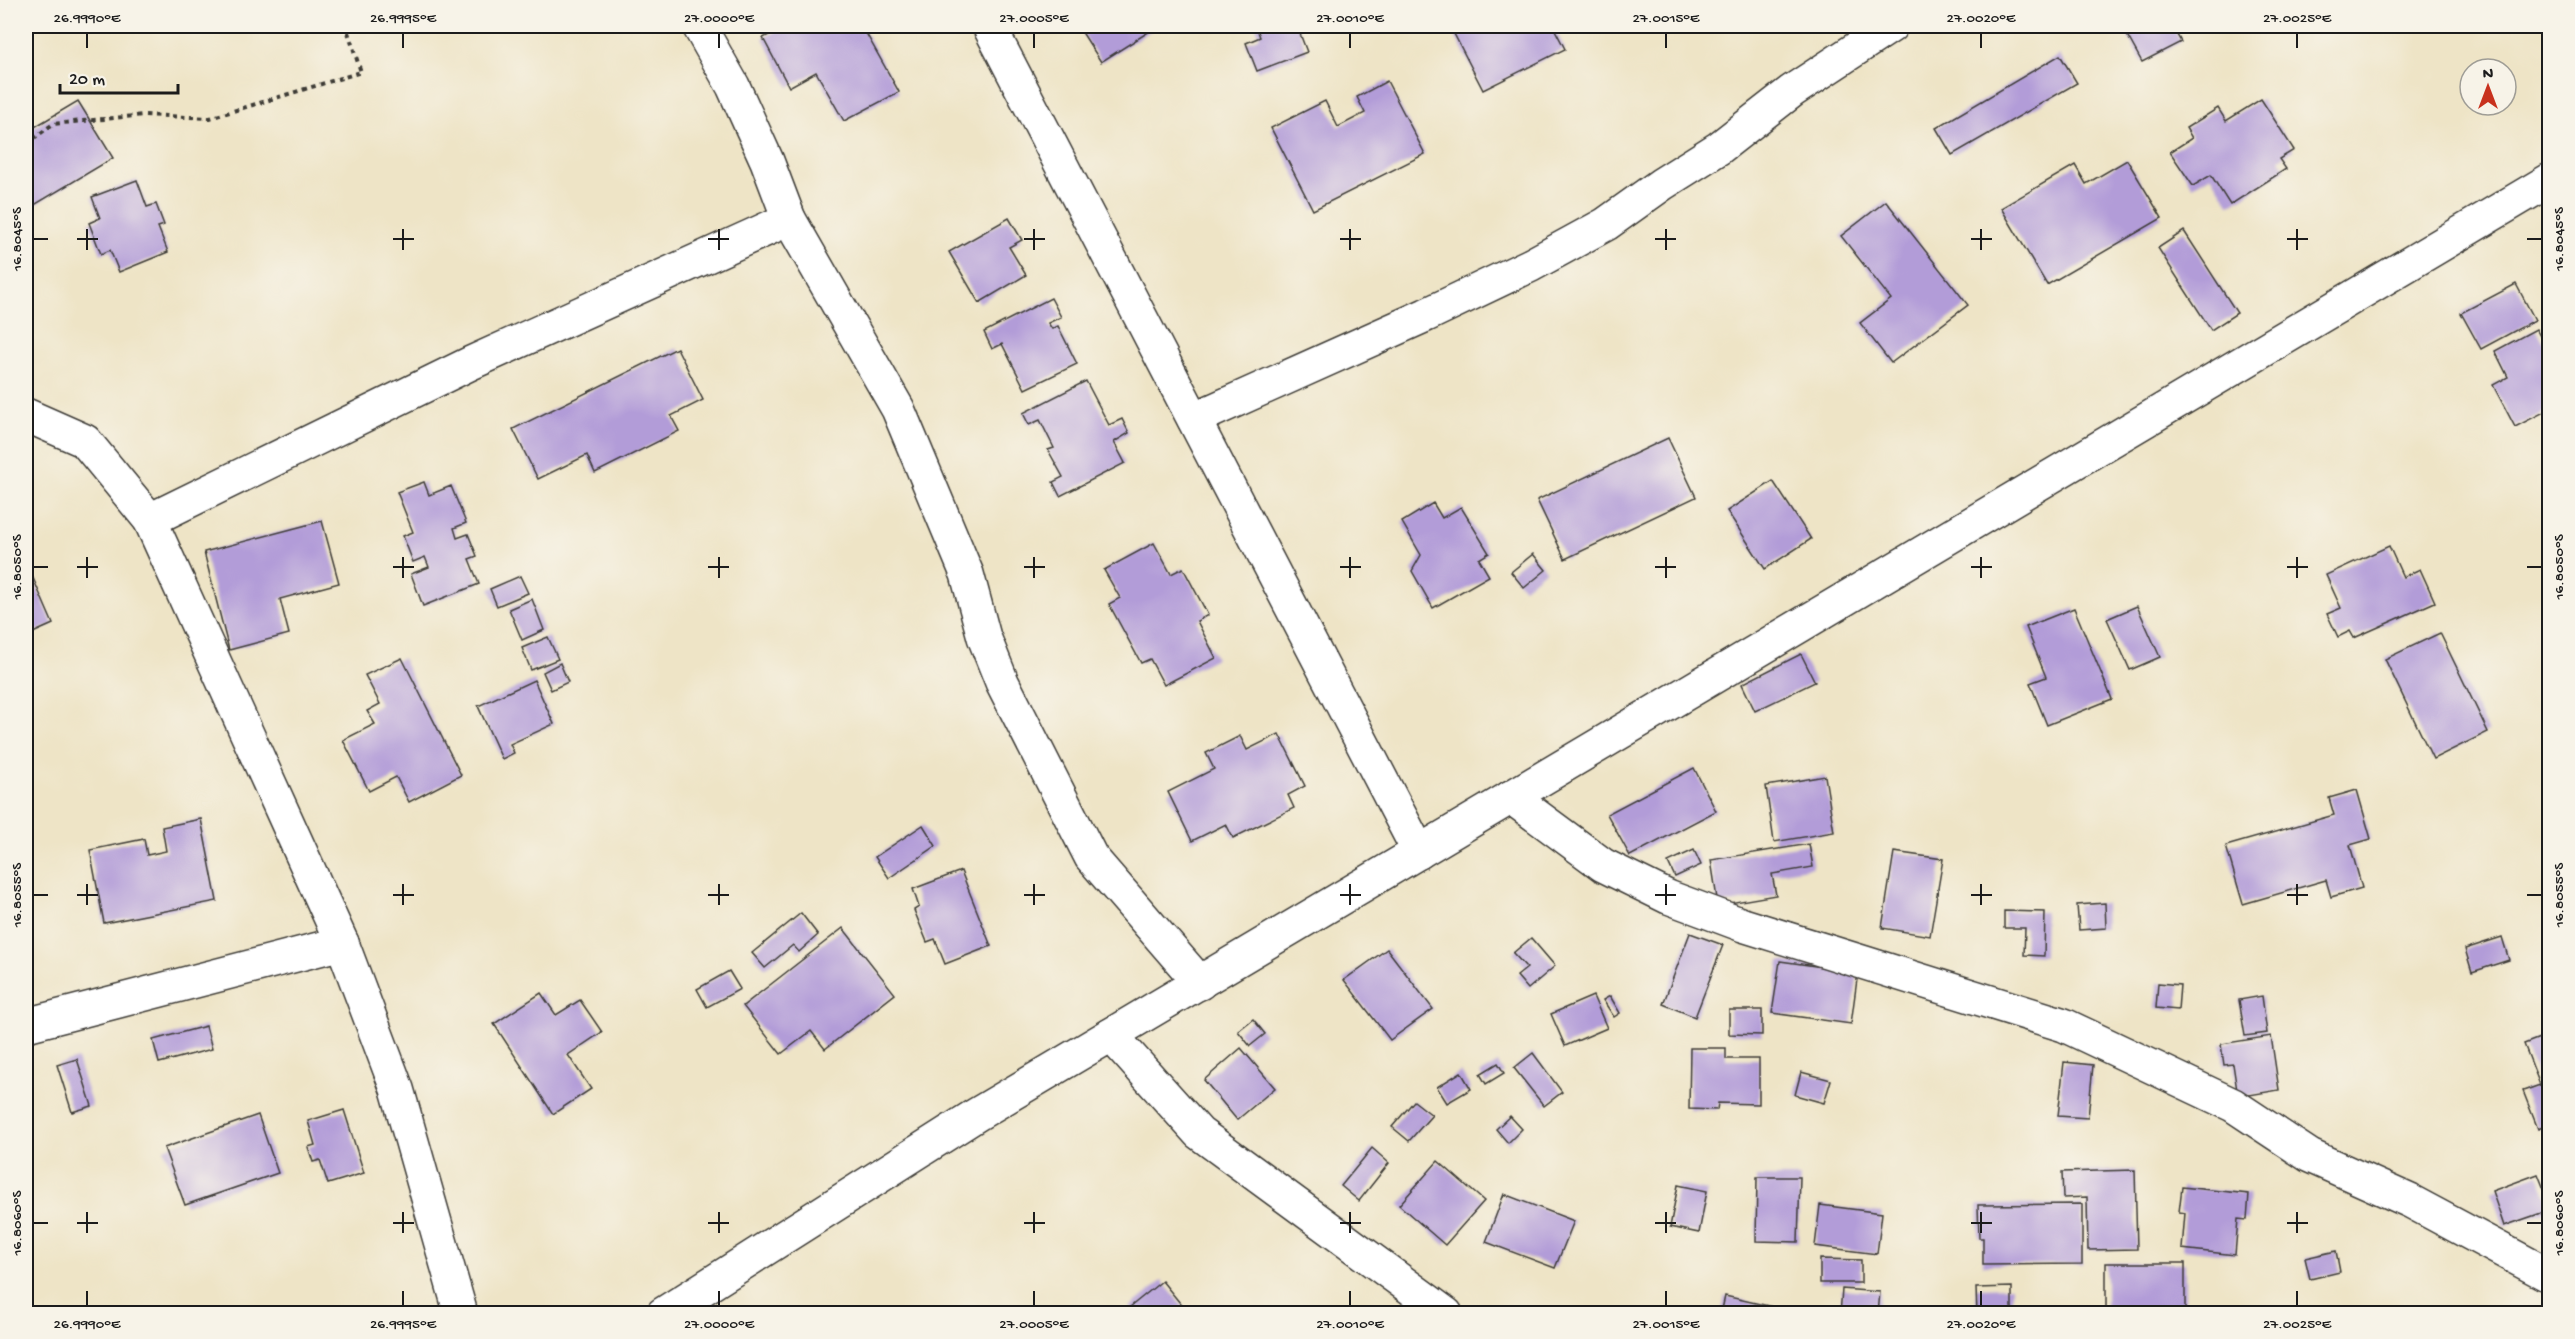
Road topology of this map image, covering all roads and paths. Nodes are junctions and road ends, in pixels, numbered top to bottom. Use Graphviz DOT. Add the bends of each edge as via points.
graph roads {
  1 [pos="346,26"];
  2 [pos="699,26"];
  3 [pos="989,26"];
  4 [pos="1891,26"];
  5 [pos="26,144"];
  6 [pos="2550,180"];
  7 [pos="789,219"];
  8 [pos="26,415"];
  9 [pos="1194,419"];
  10 [pos="150,520"];
  11 [pos="1511,797"];
  12 [pos="1419,852"];
  13 [pos="342,943"];
  14 [pos="1200,983"];
  15 [pos="26,1024"];
  16 [pos="1111,1035"];
  17 [pos="2550,1276"];
  18 [pos="461,1314"];
  19 [pos="663,1314"];
  20 [pos="1446,1314"];
  1 -- 5 [label="path" via="361,72 210,118 144,115 53,124"];
  2 -- 7 [label="street" via="733,86"];
  3 -- 9 [label="street"];
  4 -- 9 [label="street" via="1792,91 1719,147 1606,224 1436,310"];
  6 -- 11 [label="street"];
  7 -- 10 [label="street" via="471,363"];
  7 -- 14 [label="street" via="898,409 967,574 1002,682 1091,857"];
  8 -- 10 [label="street" via="86,441"];
  9 -- 12 [label="street"];
  10 -- 13 [label="street"];
  11 -- 12 [label="street"];
  11 -- 17 [label="street" via="1603,865 1668,897 1743,925 2064,1025 2233,1105 2310,1156 2410,1201"];
  12 -- 14 [label="street"];
  13 -- 15 [label="street"];
  13 -- 18 [label="street" via="397,1089"];
  14 -- 16 [label="street"];
  16 -- 19 [label="street" via="966,1121"];
  16 -- 20 [label="street" via="1199,1133"];
}
